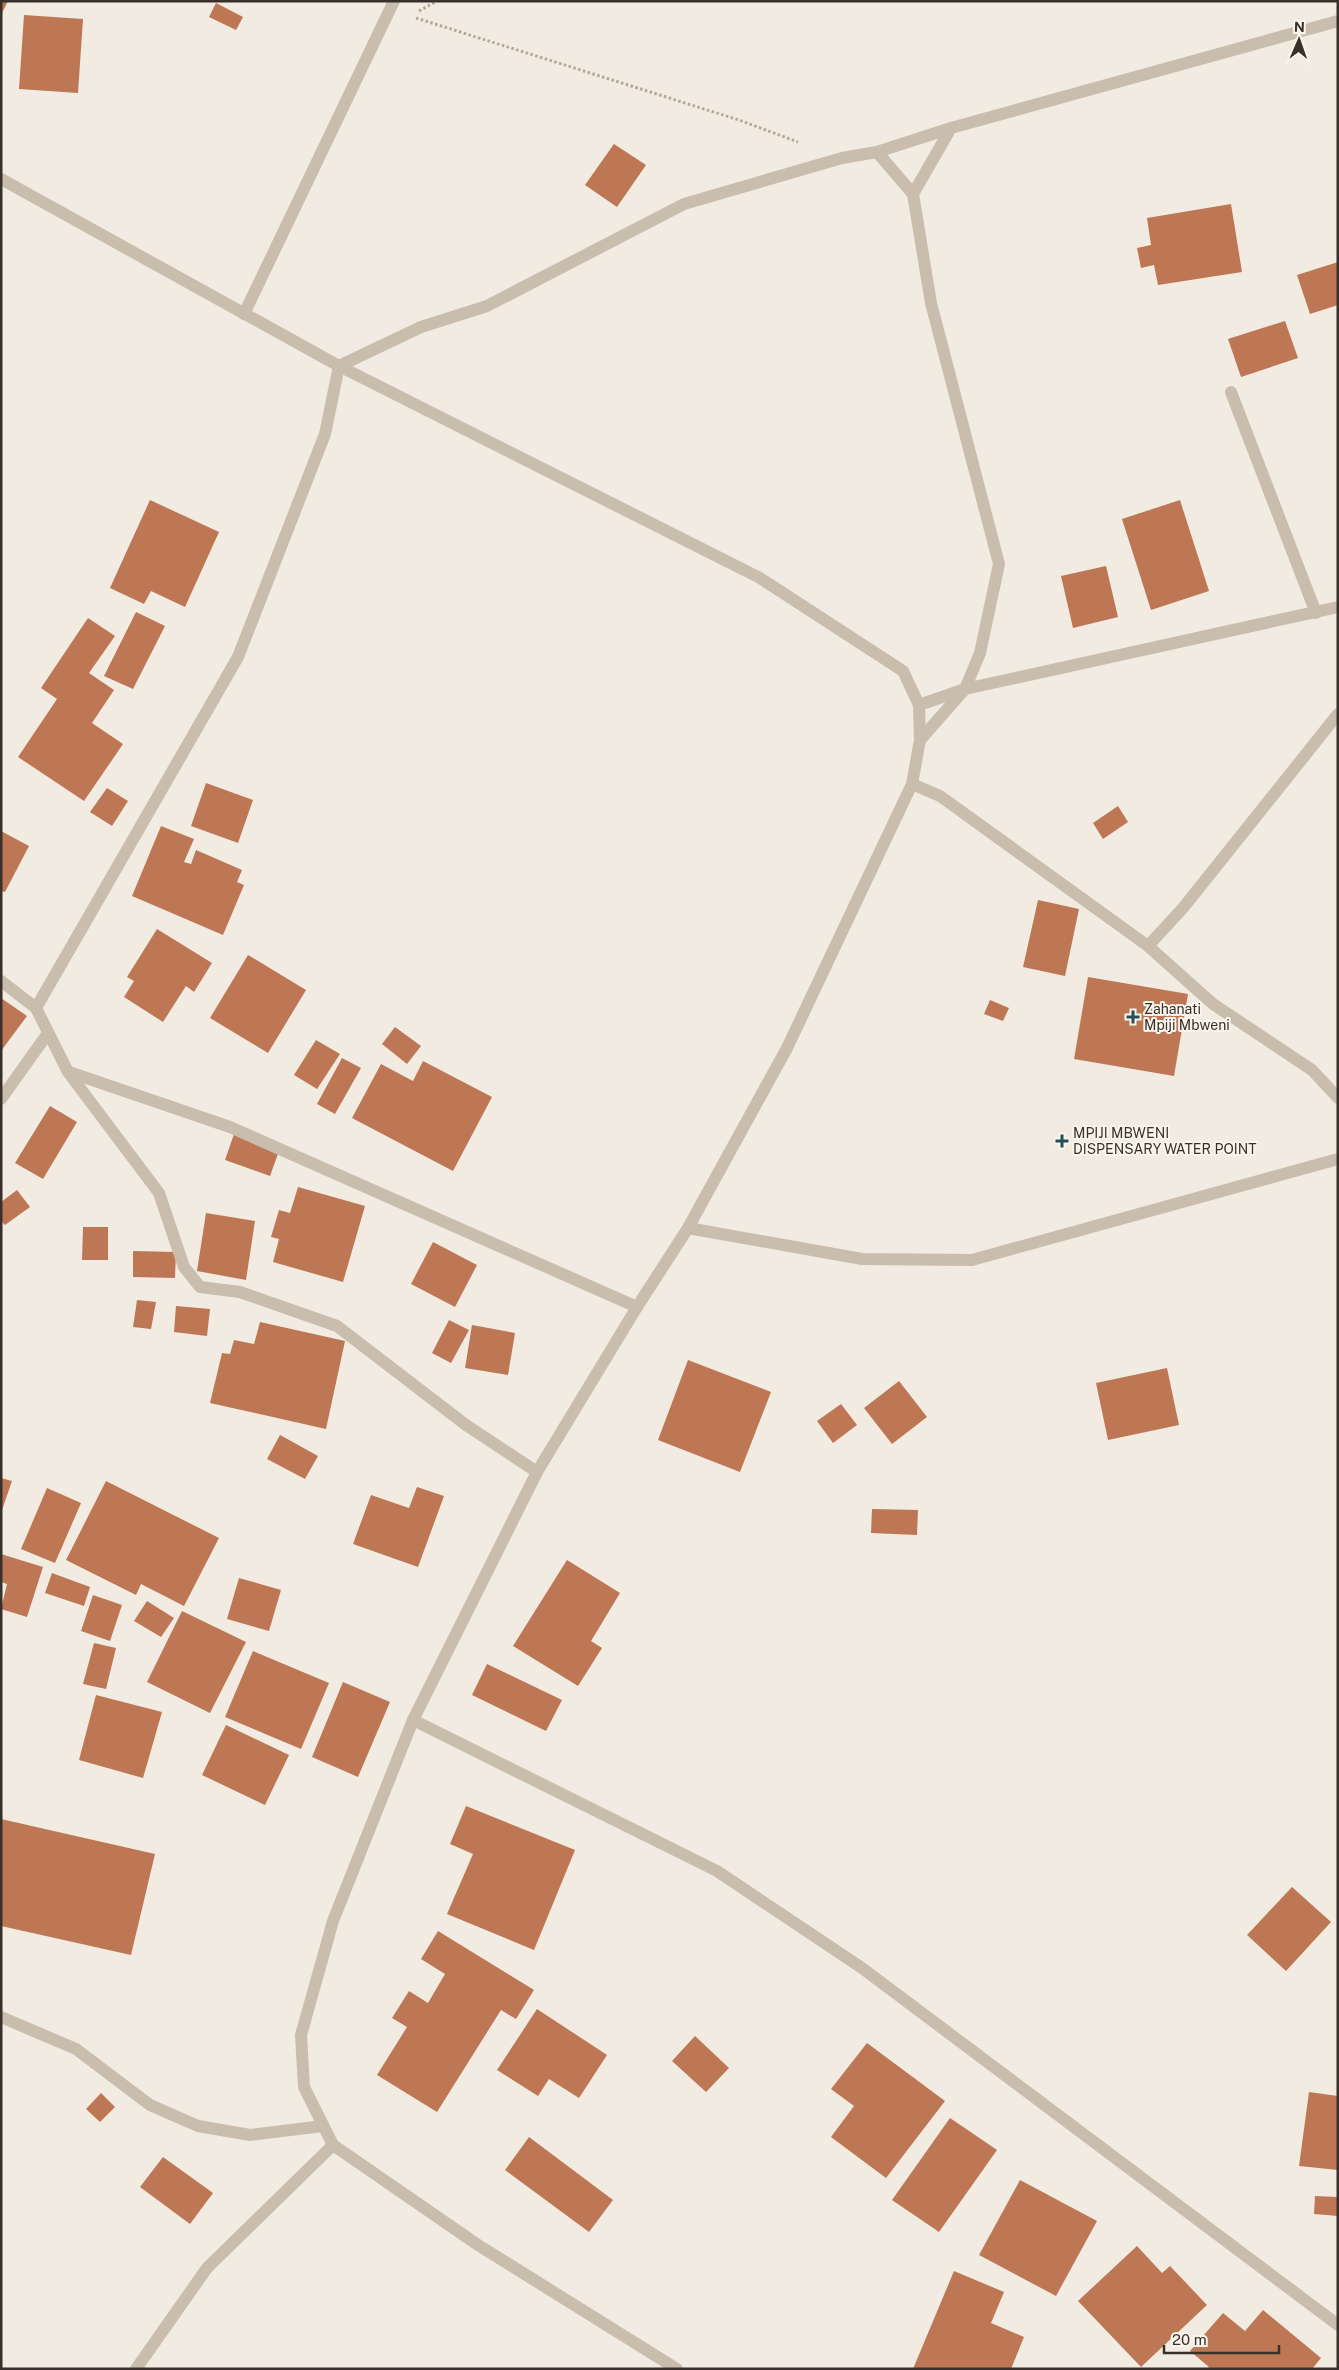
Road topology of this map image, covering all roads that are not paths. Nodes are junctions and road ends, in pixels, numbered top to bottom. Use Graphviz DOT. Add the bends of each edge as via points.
graph roads {
  1 [pos="394,1"];
  2 [pos="1338,21"];
  3 [pos="951,128"];
  4 [pos="877,152"];
  5 [pos="1,179"];
  6 [pos="914,194"];
  7 [pos="244,314"];
  8 [pos="339,366"];
  9 [pos="1231,392"];
  10 [pos="1338,607"];
  11 [pos="1316,613"];
  12 [pos="965,689"];
  13 [pos="919,705"];
  14 [pos="1338,714"];
  15 [pos="920,740"];
  16 [pos="912,784"];
  17 [pos="1148,946"];
  18 [pos="1,981"];
  19 [pos="36,1008"];
  20 [pos="48,1033"];
  21 [pos="68,1072"];
  22 [pos="1338,1098"];
  23 [pos="1,1099"];
  24 [pos="1338,1159"];
  25 [pos="688,1228"];
  26 [pos="637,1307"];
  27 [pos="537,1472"];
  28 [pos="413,1720"];
  29 [pos="1,2017"];
  30 [pos="323,2126"];
  31 [pos="333,2145"];
  32 [pos="1338,2324"];
  33 [pos="136,2369"];
  34 [pos="677,2369"];
  1 -- 7 [label="street"];
  2 -- 3 [label="street"];
  3 -- 4 [label="street"];
  3 -- 6 [label="street"];
  4 -- 6 [label="street"];
  4 -- 8 [label="street" via="842,158 684,204 486,306 421,327"];
  5 -- 7 [label="street"];
  6 -- 12 [label="street" via="931,302 999,564 980,653"];
  7 -- 8 [label="street"];
  8 -- 13 [label="street" via="760,578 903,671"];
  8 -- 19 [label="street" via="325,434 238,657"];
  9 -- 11 [label="street"];
  10 -- 11 [label="street"];
  11 -- 12 [label="street"];
  12 -- 13 [label="street"];
  12 -- 15 [label="street"];
  13 -- 15 [label="street"];
  14 -- 17 [label="street" via="1184,908"];
  15 -- 16 [label="street"];
  16 -- 17 [label="street" via="940,796"];
  16 -- 25 [label="street" via="787,1048"];
  17 -- 22 [label="street" via="1213,1004 1312,1070"];
  18 -- 19 [label="street"];
  19 -- 20 [label="street"];
  20 -- 21 [label="street"];
  20 -- 23 [label="street"];
  21 -- 26 [label="street" via="230,1127"];
  21 -- 27 [label="street" via="159,1193 184,1267 200,1287 240,1292 337,1326 466,1426"];
  24 -- 25 [label="street" via="972,1260 862,1259"];
  25 -- 26 [label="street"];
  26 -- 27 [label="street"];
  27 -- 28 [label="street"];
  28 -- 30 [label="street" via="333,1921 301,2035 304,2087"];
  28 -- 32 [label="street" via="717,1871 862,1968"];
  29 -- 30 [label="street" via="76,2049 150,2105 198,2126 250,2135"];
  30 -- 31 [label="street"];
  31 -- 33 [label="street" via="208,2268"];
  31 -- 34 [label="street" via="478,2245"];
}
